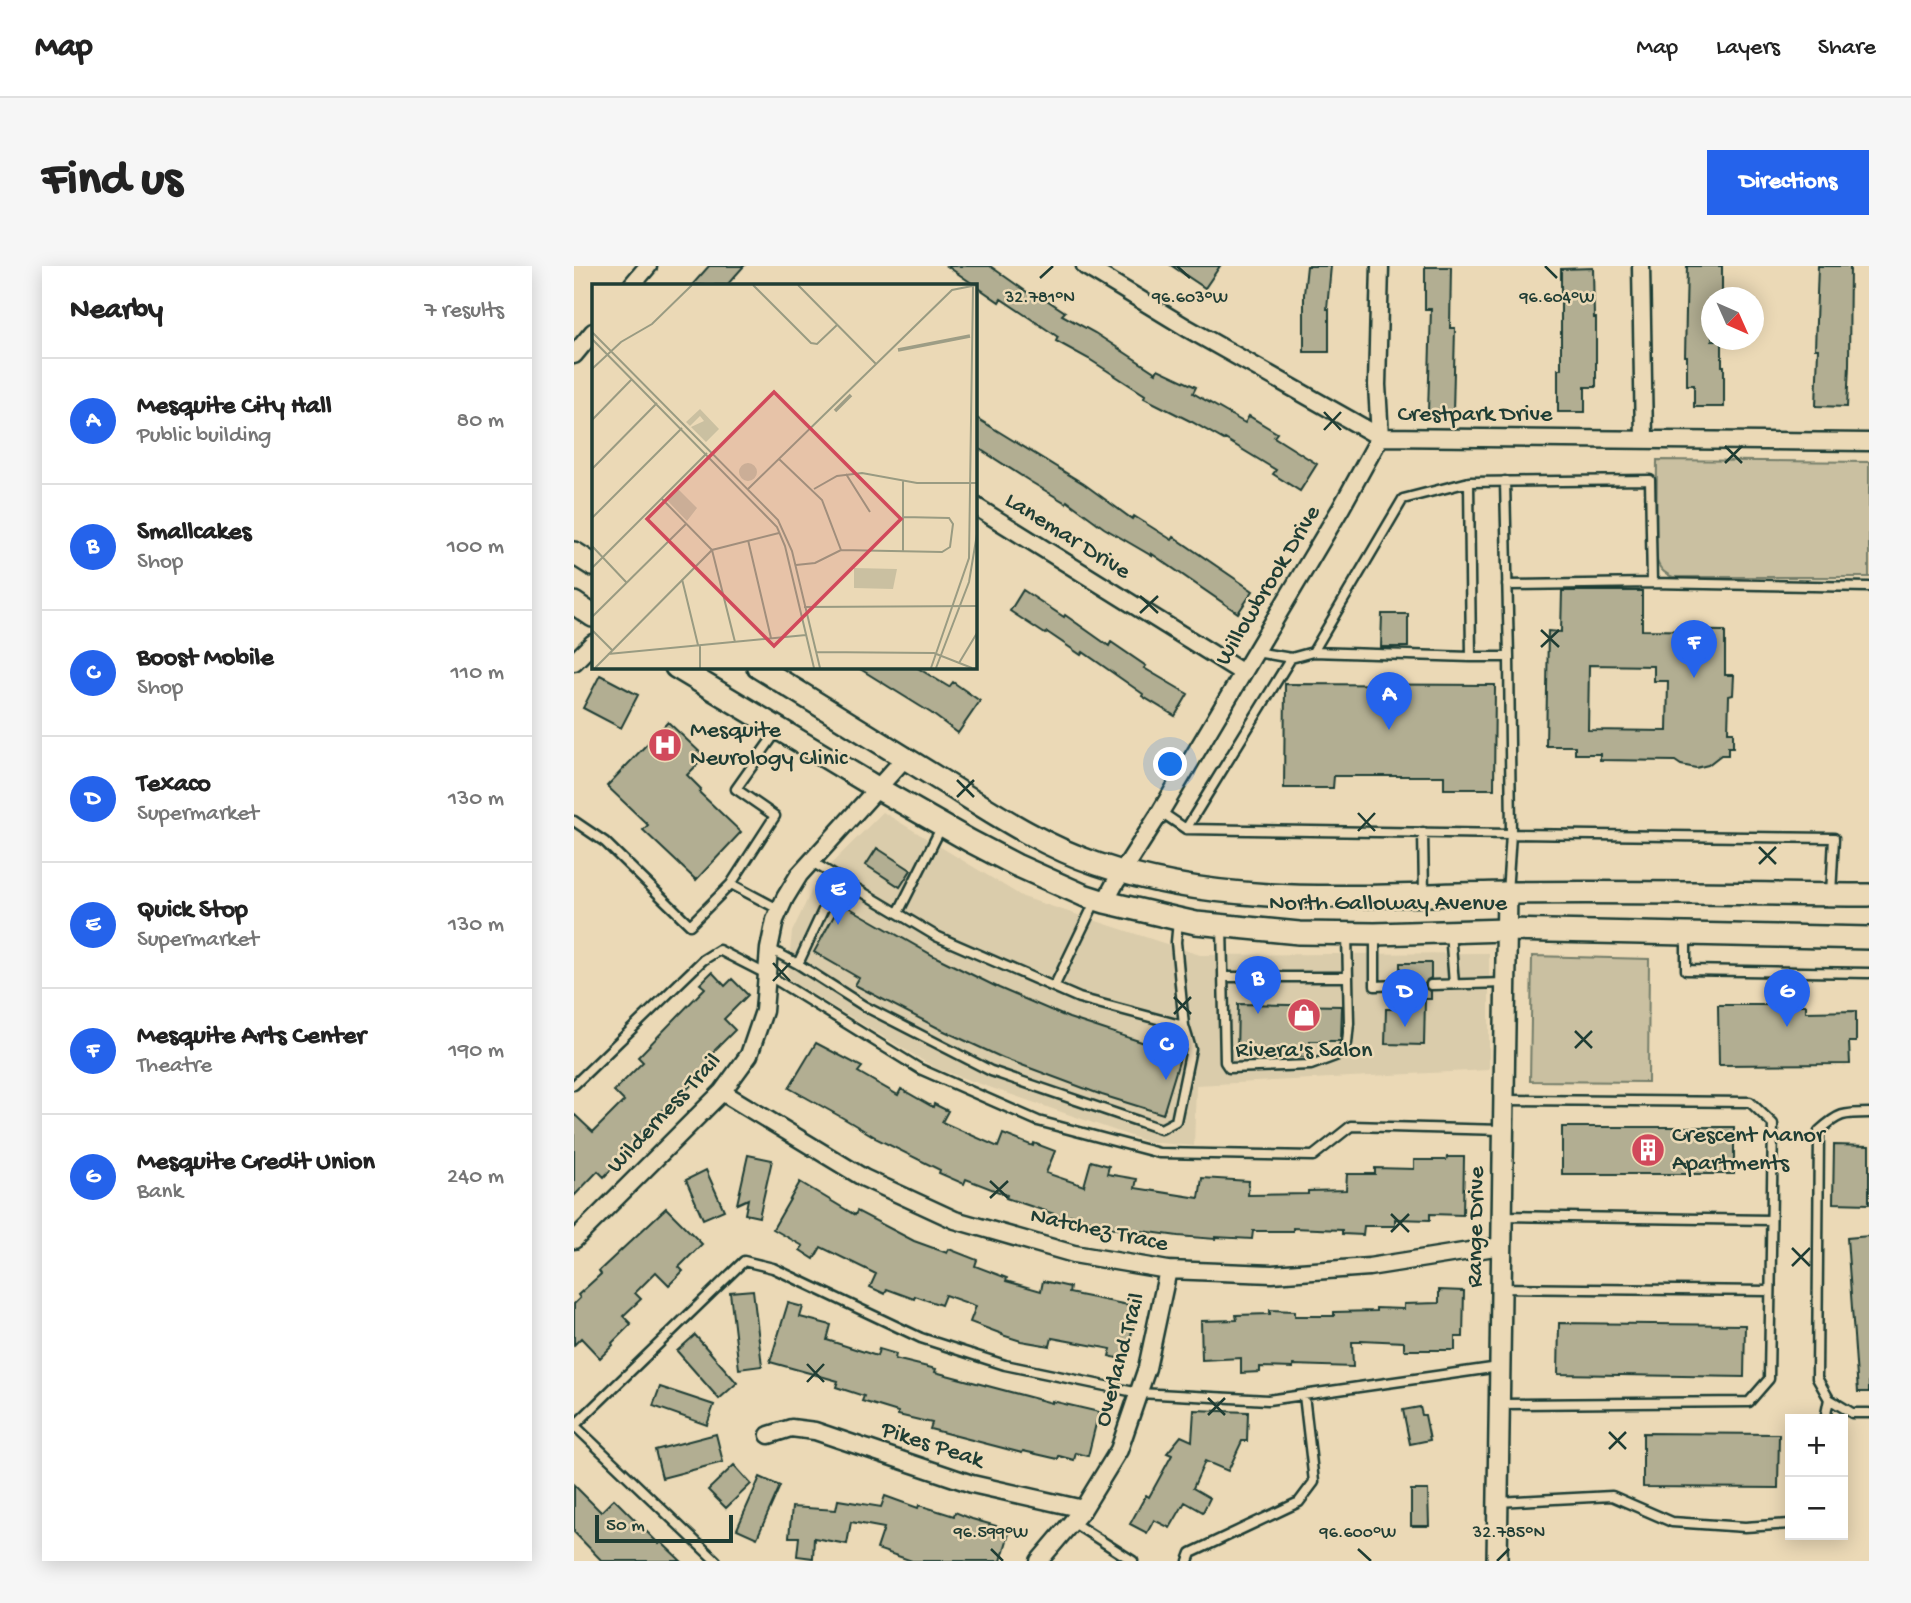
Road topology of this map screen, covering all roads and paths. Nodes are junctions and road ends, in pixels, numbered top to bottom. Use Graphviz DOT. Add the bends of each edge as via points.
graph roads {
  1 [pos="648,266"];
  2 [pos="1085,266"];
  3 [pos="1380,266"];
  4 [pos="1641,266"];
  5 [pos="633,284"];
  6 [pos="592,333"];
  7 [pos="574,355"];
  8 [pos="1380,437"];
  9 [pos="1644,439"];
  10 [pos="1869,442"];
  11 [pos="1505,481"];
  12 [pos="1469,482"];
  13 [pos="976,507"];
  14 [pos="574,553"];
  15 [pos="592,564"];
  16 [pos="1652,583"];
  17 [pos="1507,585"];
  18 [pos="1869,587"];
  19 [pos="574,603"];
  20 [pos="592,614"];
  21 [pos="592,644"];
  22 [pos="1256,652"];
  23 [pos="1313,652"];
  24 [pos="1471,657"];
  25 [pos="1509,657"];
  26 [pos="1290,658"];
  27 [pos="574,662"];
  28 [pos="679,668"];
  29 [pos="760,668"];
  30 [pos="1243,673"];
  31 [pos="779,729"];
  32 [pos="905,758"];
  33 [pos="877,788"];
  34 [pos="1161,811"];
  35 [pos="574,821"];
  36 [pos="942,826"];
  37 [pos="1186,829"];
  38 [pos="1423,832"];
  39 [pos="1511,834"];
  40 [pos="812,862"];
  41 [pos="1122,872"];
  42 [pos="838,878"];
  43 [pos="731,884"];
  44 [pos="1507,893"];
  45 [pos="1424,894"];
  46 [pos="1831,895"];
  47 [pos="1869,895"];
  48 [pos="1101,901"];
  49 [pos="779,910"];
  50 [pos="898,913"];
  51 [pos="1178,919"];
  52 [pos="1222,926"];
  53 [pos="1506,930"];
  54 [pos="1450,932"];
  55 [pos="1347,934"];
  56 [pos="1375,934"];
  57 [pos="1686,934"];
  58 [pos="1869,938"];
  59 [pos="769,948"];
  60 [pos="798,964"];
  61 [pos="1869,972"];
  62 [pos="768,975"];
  63 [pos="1223,977"];
  64 [pos="1348,977"];
  65 [pos="1505,983"];
  66 [pos="1454,984"];
  67 [pos="1400,985"];
  68 [pos="1430,985"];
  69 [pos="1054,987"];
  70 [pos="1184,1026"];
  71 [pos="574,1085"];
  72 [pos="722,1092"];
  73 [pos="1503,1100"];
  74 [pos="1869,1113"];
  75 [pos="1503,1130"];
  76 [pos="1501,1216"];
  77 [pos="1771,1220"];
  78 [pos="574,1240"];
  79 [pos="1501,1246"];
  80 [pos="1168,1270"];
  81 [pos="1500,1288"];
  82 [pos="1770,1291"];
  83 [pos="1499,1367"];
  84 [pos="1139,1393"];
  85 [pos="1304,1395"];
  86 [pos="1829,1399"];
  87 [pos="1499,1404"];
  88 [pos="1869,1413"];
  89 [pos="1826,1414"];
  90 [pos="574,1425"];
  91 [pos="769,1435"];
  92 [pos="1498,1502"];
  93 [pos="1083,1509"];
  94 [pos="1072,1522"];
  95 [pos="1785,1524"];
  96 [pos="716,1561"];
  97 [pos="1039,1561"];
  98 [pos="1133,1561"];
  99 [pos="1188,1561"];
  100 [pos="1497,1561"];
  1 -- 5 [label="street"];
  2 -- 8 [label="street, Crestpark Drive"];
  3 -- 8 [label="street"];
  4 -- 9 [label="street"];
  6 -- 7 [label="street"];
  8 -- 9 [label="street, Crestpark Drive"];
  8 -- 22 [label="street, Willowbrook Drive"];
  9 -- 10 [label="street, Crestpark Drive"];
  11 -- 12 [label="lane"];
  11 -- 16 [label="lane" via="1650,480"];
  11 -- 17 [label="lane"];
  12 -- 23 [label="lane" via="1403,499"];
  12 -- 24 [label="lane"];
  13 -- 30 [label="street, Lanemar Drive"];
  14 -- 15 [label="main road"];
  16 -- 17 [label="lane"];
  16 -- 18 [label="lane"];
  17 -- 25 [label="lane"];
  19 -- 20 [label="main road"];
  21 -- 27 [label="street"];
  22 -- 26 [label="lane"];
  22 -- 30 [label="street, Willowbrook Drive"];
  23 -- 24 [label="lane"];
  23 -- 26 [label="lane"];
  24 -- 25 [label="lane"];
  25 -- 39 [label="lane"];
  26 -- 37 [label="lane"];
  28 -- 31 [label="main road, North Galloway Avenue"];
  29 -- 32 [label="main road, North Galloway Avenue"];
  30 -- 34 [label="street, Willowbrook Drive"];
  31 -- 33 [label="main road, North Galloway Avenue"];
  31 -- 43 [label="lane" via="736,789 775,816"];
  32 -- 33 [label="street, Wilderness Trail"];
  32 -- 41 [label="main road, North Galloway Avenue" via="1024,831 1072,855"];
  33 -- 36 [label="main road, North Galloway Avenue"];
  33 -- 40 [label="street, Wilderness Trail"];
  34 -- 37 [label="lane"];
  34 -- 41 [label="street, Willowbrook Drive"];
  35 -- 43 [label="lane" via="605,842 690,925"];
  36 -- 48 [label="main road, North Galloway Avenue" via="1016,865"];
  36 -- 50 [label="lane"];
  37 -- 38 [label="lane"];
  38 -- 39 [label="lane"];
  38 -- 45 [label="lane"];
  39 -- 44 [label="lane"];
  39 -- 46 [label="lane" via="1834,838"];
  40 -- 42 [label="lane"];
  40 -- 49 [label="street, Wilderness Trail"];
  41 -- 45 [label="main road, North Galloway Avenue" via="1219,891"];
  41 -- 48 [label="street, Willowbrook Drive"];
  42 -- 50 [label="lane"];
  42 -- 60 [label="lane"];
  43 -- 49 [label="lane"];
  44 -- 45 [label="main road, North Galloway Avenue"];
  44 -- 46 [label="main road, North Galloway Avenue"];
  44 -- 53 [label="street, Range Drive"];
  46 -- 47 [label="main road, North Galloway Avenue"];
  48 -- 51 [label="main road, North Galloway Avenue"];
  48 -- 69 [label="lane"];
  49 -- 59 [label="street, Wilderness Trail"];
  50 -- 69 [label="lane" via="936,936"];
  51 -- 52 [label="main road, North Galloway Avenue"];
  51 -- 70 [label="lane"];
  52 -- 55 [label="main road, North Galloway Avenue"];
  52 -- 63 [label="lane"];
  53 -- 54 [label="main road, North Galloway Avenue"];
  53 -- 57 [label="main road, North Galloway Avenue"];
  53 -- 65 [label="street, Range Drive"];
  54 -- 56 [label="main road, North Galloway Avenue"];
  54 -- 66 [label="lane"];
  55 -- 56 [label="main road, North Galloway Avenue"];
  55 -- 64 [label="lane"];
  56 -- 67 [label="lane" via="1376,985"];
  57 -- 58 [label="main road, North Galloway Avenue"];
  57 -- 61 [label="lane" via="1686,970"];
  59 -- 60 [label="lane"];
  59 -- 62 [label="street, Wilderness Trail"];
  60 -- 70 [label="lane" via="864,1006 991,1071 1161,1129 1176,1121 1191,1049"];
  62 -- 71 [label="lane" via="719,950 703,960"];
  62 -- 72 [label="street, Wilderness Trail" via="764,1010 749,1055"];
  62 -- 75 [label="lane" via="920,1069 1038,1121 1159,1153 1313,1156 1351,1126"];
  63 -- 64 [label="lane"];
  63 -- 64 [label="lane" via="1225,1062 1229,1068 1311,1065 1338,1055 1348,1044"];
  65 -- 66 [label="lane"];
  65 -- 73 [label="street, Range Drive"];
  66 -- 68 [label="lane"];
  69 -- 70 [label="lane"];
  72 -- 78 [label="street, Wilderness Trail"];
  72 -- 80 [label="street, Natchez Trace" via="864,1178 955,1220 1074,1254"];
  73 -- 75 [label="street, Range Drive"];
  73 -- 77 [label="lane" via="1750,1102 1773,1124"];
  74 -- 86 [label="lane" via="1835,1116 1819,1130 1817,1377"];
  75 -- 76 [label="street, Range Drive"];
  76 -- 77 [label="lane"];
  76 -- 79 [label="street, Range Drive"];
  77 -- 82 [label="lane"];
  79 -- 80 [label="street, Natchez Trace" via="1369,1267 1286,1273"];
  79 -- 81 [label="street, Range Drive"];
  80 -- 84 [label="street, Overland Trail"];
  81 -- 82 [label="lane"];
  81 -- 83 [label="street, Range Drive"];
  82 -- 87 [label="lane" via="1769,1379 1749,1402"];
  83 -- 85 [label="lane"];
  83 -- 87 [label="street, Range Drive"];
  84 -- 85 [label="lane" via="1268,1400"];
  84 -- 90 [label="lane" via="1005,1365 921,1338 773,1268 744,1261"];
  84 -- 93 [label="street, Overland Trail" via="1119,1450"];
  85 -- 99 [label="lane" via="1314,1482 1299,1502 1191,1553"];
  86 -- 88 [label="lane" via="1852,1413"];
  86 -- 89 [label="lane"];
  87 -- 92 [label="street, Range Drive"];
  90 -- 96 [label="lane"];
  91 -- 93 [label="street, Pikes Peak" via="791,1428 815,1432 972,1484"];
  92 -- 95 [label="lane" via="1612,1496 1672,1522"];
  92 -- 100 [label="street, Range Drive"];
  93 -- 94 [label="street, Overland Trail"];
  94 -- 97 [label="street, Overland Trail"];
  94 -- 98 [label="lane"];
}
